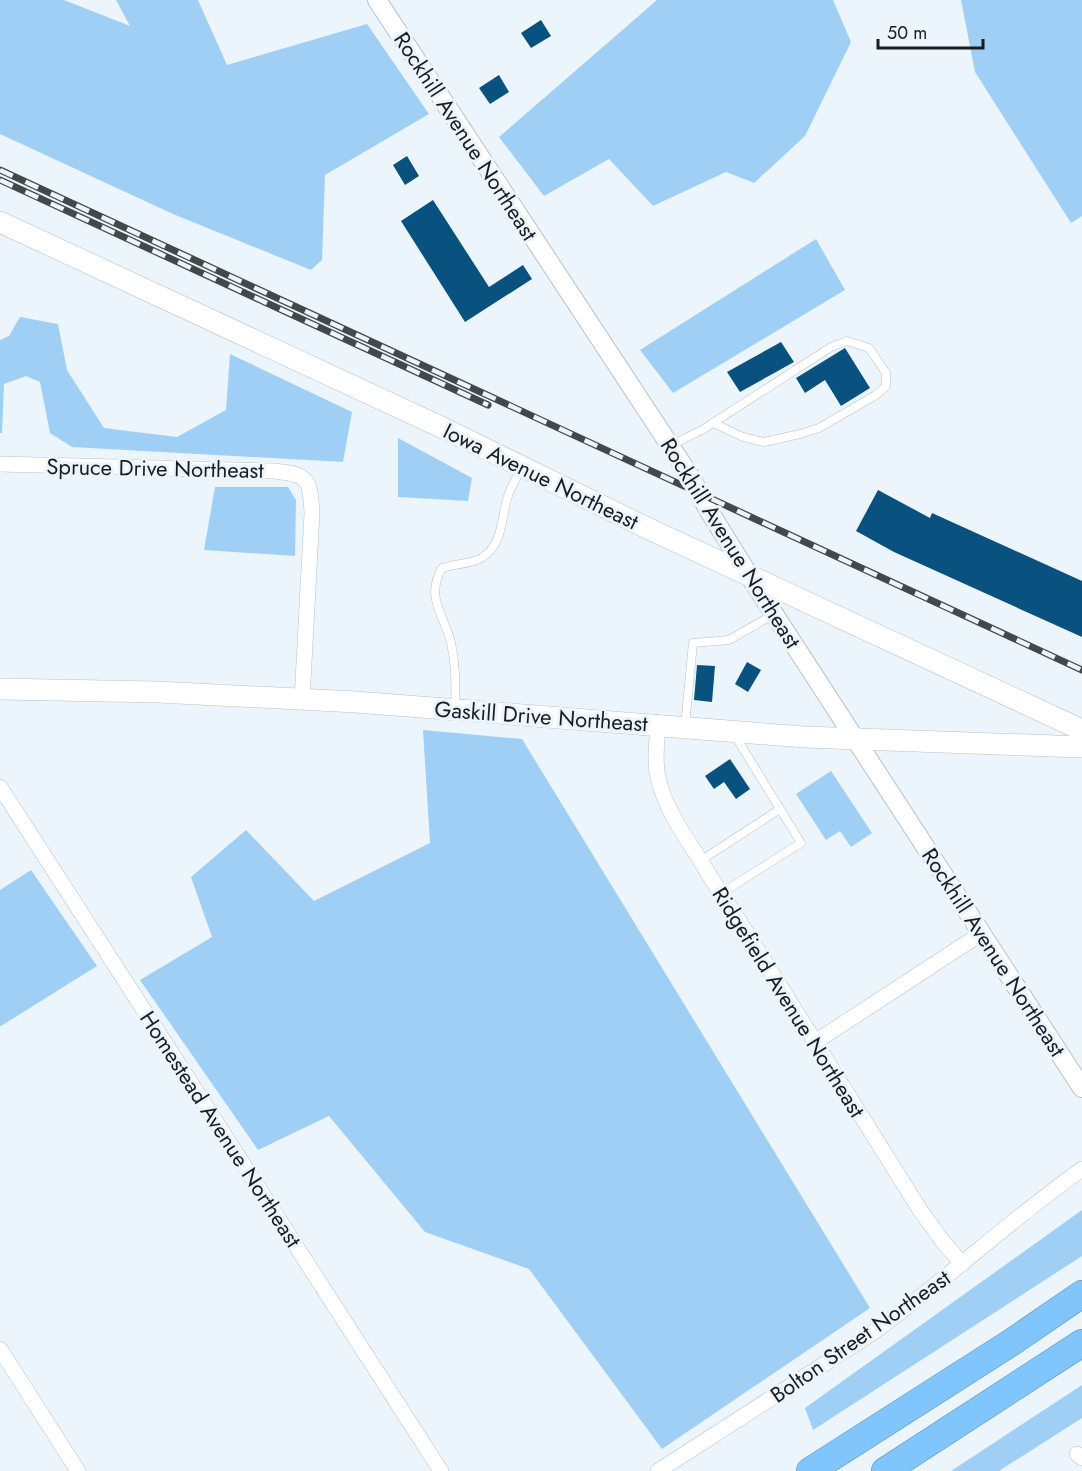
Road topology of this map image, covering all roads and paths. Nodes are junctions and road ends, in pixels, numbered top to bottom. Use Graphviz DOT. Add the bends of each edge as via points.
graph roads {
  1 [pos="377,0"];
  2 [pos="0,222"];
  3 [pos="713,423"];
  4 [pos="670,446"];
  5 [pos="0,464"];
  6 [pos="522,467"];
  7 [pos="750,577"];
  8 [pos="775,614"];
  9 [pos="0,689"];
  10 [pos="302,700"];
  11 [pos="455,710"];
  12 [pos="658,725"];
  13 [pos="685,727"];
  14 [pos="1082,730"];
  15 [pos="733,731"];
  16 [pos="855,739"];
  17 [pos="1082,747"];
  18 [pos="0,787"];
  19 [pos="780,809"];
  20 [pos="700,861"];
  21 [pos="720,894"];
  22 [pos="982,933"];
  23 [pos="815,1042"];
  24 [pos="1082,1088"];
  25 [pos="1082,1169"];
  26 [pos="962,1264"];
  27 [pos="1082,1294"];
  28 [pos="1082,1343"];
  29 [pos="0,1349"];
  30 [pos="78,1471"];
  31 [pos="441,1471"];
  32 [pos="658,1471"];
  33 [pos="810,1471"];
  34 [pos="885,1471"];
  1 -- 4 [label="street, Rockhill Avenue Northeast"];
  2 -- 6 [label="main road, Iowa Avenue Northeast"];
  3 -- 3 [label="lane" via="831,347 847,341 869,348 886,373 886,386 876,395 819,428 800,434 764,442"];
  3 -- 4 [label="lane"];
  4 -- 7 [label="street, Rockhill Avenue Northeast"];
  5 -- 10 [label="street, Spruce Drive Northeast" via="273,471 302,477 311,490 312,513"];
  6 -- 7 [label="main road, Iowa Avenue Northeast"];
  6 -- 11 [label="lane" via="508,494 493,549 469,563 442,568 438,575 434,592 451,642"];
  7 -- 8 [label="street, Rockhill Avenue Northeast"];
  7 -- 14 [label="main road, Iowa Avenue Northeast"];
  8 -- 13 [label="lane" via="729,640 693,644"];
  8 -- 16 [label="street, Rockhill Avenue Northeast"];
  9 -- 10 [label="main road, Gaskill Drive Northeast"];
  10 -- 11 [label="main road, Gaskill Drive Northeast"];
  11 -- 12 [label="main road, Gaskill Drive Northeast"];
  12 -- 13 [label="main road, Gaskill Drive Northeast"];
  12 -- 20 [label="street, Ridgefield Avenue Northeast" via="657,766 663,795"];
  13 -- 15 [label="main road, Gaskill Drive Northeast"];
  15 -- 16 [label="main road, Gaskill Drive Northeast"];
  15 -- 19 [label="lane"];
  16 -- 17 [label="main road, Gaskill Drive Northeast"];
  16 -- 22 [label="street, Rockhill Avenue Northeast"];
  18 -- 31 [label="street, Homestead Avenue Northeast"];
  19 -- 20 [label="lane"];
  19 -- 21 [label="lane" via="801,843"];
  20 -- 21 [label="street, Ridgefield Avenue Northeast"];
  21 -- 23 [label="street, Ridgefield Avenue Northeast"];
  22 -- 23 [label="street"];
  22 -- 24 [label="street, Rockhill Avenue Northeast"];
  23 -- 26 [label="street, Ridgefield Avenue Northeast" via="920,1210"];
  25 -- 26 [label="street, Bolton Street Northeast"];
  26 -- 32 [label="street, Bolton Street Northeast" via="871,1334"];
  27 -- 33 [label="highway"];
  28 -- 34 [label="highway"];
  29 -- 30 [label="street"];
}
